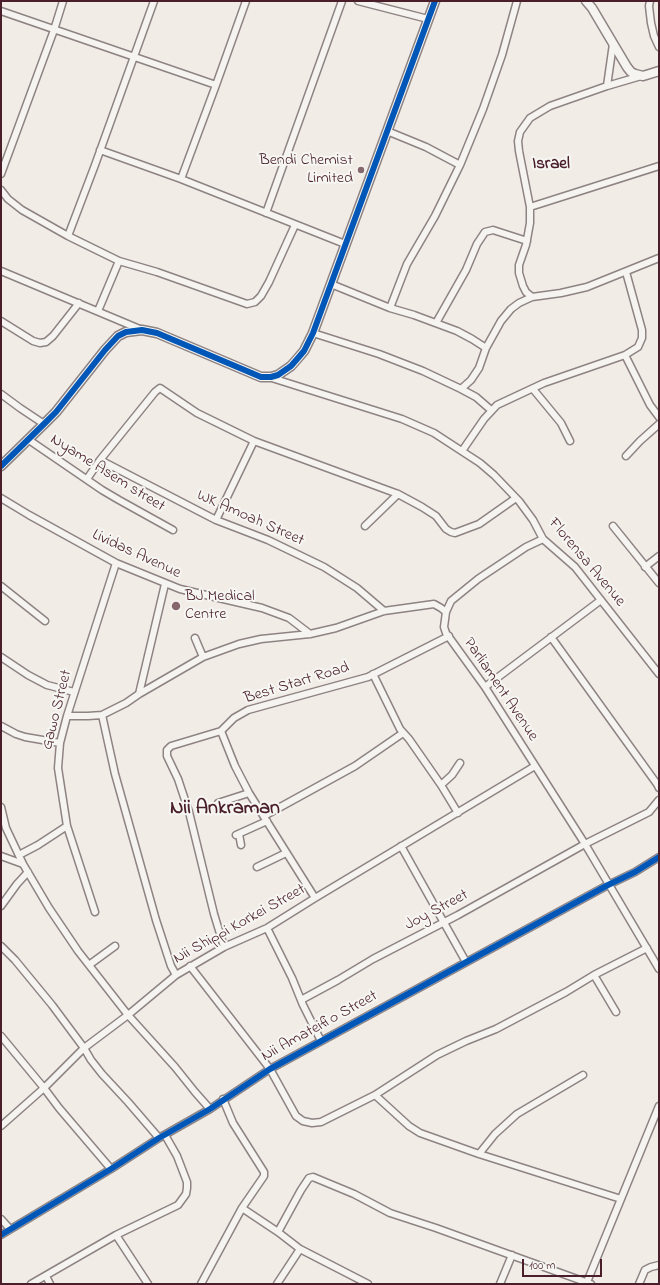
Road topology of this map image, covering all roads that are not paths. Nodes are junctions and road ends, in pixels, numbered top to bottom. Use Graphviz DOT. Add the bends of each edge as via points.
graph roads {
  1 [pos="63,1"];
  2 [pos="154,1"];
  3 [pos="246,1"];
  4 [pos="342,1"];
  5 [pos="358,1"];
  6 [pos="435,1"];
  7 [pos="517,1"];
  8 [pos="586,1"];
  9 [pos="650,1"];
  10 [pos="1,11"];
  11 [pos="428,19"];
  12 [pos="54,30"];
  13 [pos="613,44"];
  14 [pos="659,47"];
  15 [pos="134,56"];
  16 [pos="659,71"];
  17 [pos="643,76"];
  18 [pos="216,85"];
  19 [pos="607,86"];
  20 [pos="387,131"];
  21 [pos="100,150"];
  22 [pos="460,165"];
  23 [pos="659,166"];
  24 [pos="1,174"];
  25 [pos="181,179"];
  26 [pos="1,190"];
  27 [pos="530,207"];
  28 [pos="266,213"];
  29 [pos="295,225"];
  30 [pos="68,236"];
  31 [pos="527,241"];
  32 [pos="345,244"];
  33 [pos="659,258"];
  34 [pos="119,261"];
  35 [pos="1,271"];
  36 [pos="626,272"];
  37 [pos="331,284"];
  38 [pos="532,297"];
  39 [pos="79,303"];
  40 [pos="390,308"];
  41 [pos="98,311"];
  42 [pos="1,321"];
  43 [pos="436,323"];
  44 [pos="142,330"];
  45 [pos="313,333"];
  46 [pos="486,348"];
  47 [pos="625,355"];
  48 [pos="272,377"];
  49 [pos="461,388"];
  50 [pos="533,389"];
  51 [pos="1,394"];
  52 [pos="491,410"];
  53 [pos="659,417"];
  54 [pos="44,424"];
  55 [pos="659,424"];
  56 [pos="29,440"];
  57 [pos="254,441"];
  58 [pos="570,441"];
  59 [pos="462,451"];
  60 [pos="626,456"];
  61 [pos="100,460"];
  62 [pos="1,466"];
  63 [pos="86,479"];
  64 [pos="398,494"];
  65 [pos="1,498"];
  66 [pos="516,498"];
  67 [pos="216,520"];
  68 [pos="366,526"];
  69 [pos="613,526"];
  70 [pos="173,530"];
  71 [pos="543,538"];
  72 [pos="659,556"];
  73 [pos="116,563"];
  74 [pos="645,567"];
  75 [pos="659,583"];
  76 [pos="164,584"];
  77 [pos="1,586"];
  78 [pos="601,600"];
  79 [pos="384,611"];
  80 [pos="446,612"];
  81 [pos="45,621"];
  82 [pos="310,634"];
  83 [pos="449,636"];
  84 [pos="551,637"];
  85 [pos="195,638"];
  86 [pos="1,657"];
  87 [pos="203,657"];
  88 [pos="373,674"];
  89 [pos="659,674"];
  90 [pos="486,687"];
  91 [pos="74,692"];
  92 [pos="139,694"];
  93 [pos="102,715"];
  94 [pos="67,716"];
  95 [pos="1,726"];
  96 [pos="220,731"];
  97 [pos="403,733"];
  98 [pos="60,743"];
  99 [pos="460,763"];
  100 [pos="535,766"];
  101 [pos="441,784"];
  102 [pos="659,788"];
  103 [pos="249,793"];
  104 [pos="659,800"];
  105 [pos="218,803"];
  106 [pos="1,807"];
  107 [pos="458,813"];
  108 [pos="265,819"];
  109 [pos="67,826"];
  110 [pos="585,844"];
  111 [pos="242,845"];
  112 [pos="401,846"];
  113 [pos="286,853"];
  114 [pos="19,855"];
  115 [pos="1,856"];
  116 [pos="659,857"];
  117 [pos="23,864"];
  118 [pos="258,867"];
  119 [pos="28,872"];
  120 [pos="608,885"];
  121 [pos="315,898"];
  122 [pos="1,906"];
  123 [pos="95,912"];
  124 [pos="443,922"];
  125 [pos="266,928"];
  126 [pos="1,946"];
  127 [pos="115,946"];
  128 [pos="224,947"];
  129 [pos="647,948"];
  130 [pos="466,962"];
  131 [pos="89,965"];
  132 [pos="190,966"];
  133 [pos="659,969"];
  134 [pos="176,975"];
  135 [pos="594,975"];
  136 [pos="301,1000"];
  137 [pos="616,1012"];
  138 [pos="128,1015"];
  139 [pos="1,1036"];
  140 [pos="321,1041"];
  141 [pos="84,1048"];
  142 [pos="270,1069"];
  143 [pos="583,1076"];
  144 [pos="44,1088"];
  145 [pos="376,1095"];
  146 [pos="223,1099"];
  147 [pos="659,1106"];
  148 [pos="210,1109"];
  149 [pos="1,1126"];
  150 [pos="162,1136"];
  151 [pos="479,1154"];
  152 [pos="112,1169"];
  153 [pos="622,1199"];
  154 [pos="242,1208"];
  155 [pos="1,1219"];
  156 [pos="10,1229"];
  157 [pos="278,1232"];
  158 [pos="1,1235"];
  159 [pos="116,1235"];
  160 [pos="300,1249"];
  161 [pos="512,1255"];
  162 [pos="659,1265"];
  163 [pos="46,1276"];
  164 [pos="589,1283"];
  165 [pos="31,1284"];
  166 [pos="50,1284"];
  167 [pos="148,1284"];
  168 [pos="201,1284"];
  169 [pos="277,1284"];
  170 [pos="368,1284"];
  171 [pos="500,1284"];
  172 [pos="639,1284"];
  1 -- 12 [label="street"];
  2 -- 15 [label="street"];
  3 -- 18 [label="street"];
  4 -- 28 [label="street"];
  5 -- 11 [label="street"];
  6 -- 11 [label="street"];
  7 -- 22 [label="street" via="502,56"];
  8 -- 13 [label="street"];
  9 -- 14 [label="street" via="651,23"];
  10 -- 12 [label="street"];
  11 -- 20 [label="street"];
  12 -- 15 [label="street"];
  12 -- 24 [label="street"];
  13 -- 17 [label="street" via="631,72"];
  13 -- 19 [label="street"];
  15 -- 18 [label="street"];
  15 -- 21 [label="street"];
  16 -- 17 [label="street"];
  17 -- 19 [label="street"];
  18 -- 25 [label="street"];
  19 -- 27 [label="street" via="550,106 530,118 524,125 518,141"];
  20 -- 22 [label="street"];
  20 -- 32 [label="street"];
  21 -- 25 [label="street"];
  21 -- 30 [label="street"];
  22 -- 40 [label="street" via="435,216 407,264"];
  23 -- 27 [label="street"];
  25 -- 28 [label="street"];
  26 -- 30 [label="street" via="22,210"];
  27 -- 31 [label="street"];
  28 -- 29 [label="street"];
  29 -- 32 [label="street"];
  29 -- 34 [label="street" via="261,296 256,302 247,304"];
  30 -- 34 [label="street"];
  31 -- 38 [label="street" via="519,273 526,292"];
  31 -- 43 [label="street" via="493,230 486,232 477,244 466,270"];
  32 -- 37 [label="street"];
  33 -- 36 [label="street"];
  34 -- 41 [label="street"];
  35 -- 39 [label="street"];
  36 -- 38 [label="street" via="573,290"];
  36 -- 47 [label="street" via="642,335 638,347"];
  37 -- 40 [label="street"];
  37 -- 45 [label="street"];
  38 -- 46 [label="street" via="519,303 501,321"];
  39 -- 41 [label="street"];
  39 -- 42 [label="street" via="46,342 32,341"];
  40 -- 43 [label="street"];
  41 -- 44 [label="street"];
  43 -- 46 [label="street"];
  44 -- 48 [label="street" via="158,333 261,377"];
  44 -- 54 [label="street" via="118,336"];
  45 -- 48 [label="street" via="298,358 283,372"];
  45 -- 49 [label="street" via="404,363"];
  46 -- 49 [label="street" via="479,368 471,380"];
  47 -- 50 [label="street"];
  47 -- 53 [label="street" via="650,405"];
  48 -- 59 [label="street, Florensa Avenue" via="402,419 434,433"];
  49 -- 52 [label="street"];
  50 -- 52 [label="street" via="504,401"];
  50 -- 58 [label="street" via="561,423"];
  51 -- 54 [label="street"];
  52 -- 59 [label="street"];
  54 -- 56 [label="street"];
  55 -- 60 [label="street"];
  56 -- 62 [label="street"];
  56 -- 63 [label="street, Nyame Asem street"];
  57 -- 61 [label="street" via="197,413 160,388"];
  57 -- 64 [label="street"];
  57 -- 67 [label="street"];
  59 -- 66 [label="street, Florensa Avenue" via="494,475"];
  61 -- 63 [label="street"];
  61 -- 67 [label="street, WK Amoah Street"];
  63 -- 70 [label="street, Nyame Asem street"];
  64 -- 66 [label="street" via="436,516 446,529 455,533 479,524"];
  64 -- 68 [label="street"];
  65 -- 73 [label="street, Lividas Avenue"];
  66 -- 71 [label="street, Florensa Avenue"];
  67 -- 79 [label="street, WK Amoah Street" via="268,540 324,567 357,588"];
  69 -- 74 [label="street"];
  71 -- 78 [label="street, Florensa Avenue" via="575,567"];
  71 -- 80 [label="street" via="478,579 451,601"];
  72 -- 74 [label="street"];
  73 -- 76 [label="street, Lividas Avenue"];
  73 -- 91 [label="street, Gawo Street"];
  74 -- 75 [label="street"];
  76 -- 82 [label="street, Lividas Avenue" via="262,608 289,618"];
  76 -- 92 [label="street"];
  77 -- 81 [label="street"];
  78 -- 84 [label="street"];
  78 -- 89 [label="street, Florensa Avenue"];
  79 -- 80 [label="street" via="434,604"];
  79 -- 82 [label="street"];
  80 -- 83 [label="street, Parliament Avenue" via="444,627"];
  82 -- 87 [label="street" via="261,639"];
  83 -- 88 [label="street, Best Start Road"];
  83 -- 90 [label="street, Parliament Avenue"];
  84 -- 90 [label="street"];
  84 -- 102 [label="street"];
  85 -- 87 [label="street"];
  86 -- 91 [label="street" via="46,685"];
  87 -- 92 [label="street"];
  88 -- 96 [label="street, Best Start Road" via="248,710"];
  88 -- 97 [label="street"];
  90 -- 100 [label="street, Parliament Avenue"];
  91 -- 94 [label="street, Gawo Street"];
  92 -- 93 [label="street"];
  93 -- 94 [label="street"];
  93 -- 134 [label="street" via="115,774 156,920"];
  94 -- 98 [label="street, Gawo Street"];
  95 -- 98 [label="street" via="25,737"];
  96 -- 103 [label="street"];
  96 -- 128 [label="street, Best Start Road" via="171,746 167,750 167,756 189,812"];
  97 -- 101 [label="street"];
  97 -- 108 [label="street" via="355,766"];
  98 -- 109 [label="street, Gawo Street" via="58,768"];
  99 -- 101 [label="street" via="452,775"];
  100 -- 107 [label="street, Nii Shippi Korkei Street"];
  100 -- 110 [label="street, Parliament Avenue"];
  101 -- 107 [label="street"];
  103 -- 105 [label="street"];
  103 -- 108 [label="street"];
  104 -- 110 [label="street, Joy Street" via="649,812"];
  106 -- 114 [label="street" via="6,828"];
  107 -- 112 [label="street, Nii Shippi Korkei Street"];
  108 -- 111 [label="street" via="237,835"];
  108 -- 113 [label="street"];
  109 -- 114 [label="street"];
  109 -- 123 [label="street, Gawo Street"];
  110 -- 120 [label="street, Parliament Avenue"];
  110 -- 124 [label="street, Joy Street"];
  112 -- 121 [label="street, Nii Shippi Korkei Street"];
  112 -- 124 [label="street"];
  113 -- 118 [label="street"];
  113 -- 121 [label="street"];
  114 -- 117 [label="street"];
  115 -- 117 [label="street"];
  116 -- 120 [label="street, Nii Amateifio Street"];
  117 -- 119 [label="street"];
  119 -- 122 [label="street"];
  119 -- 131 [label="street" via="62,928"];
  120 -- 129 [label="street, Parliament Avenue"];
  120 -- 130 [label="street, Nii Amateifio Street"];
  121 -- 125 [label="street, Nii Shippi Korkei Street"];
  124 -- 130 [label="street"];
  124 -- 136 [label="street, Joy Street"];
  125 -- 128 [label="street, Nii Shippi Korkei Street"];
  125 -- 136 [label="street"];
  126 -- 141 [label="street" via="39,989"];
  127 -- 131 [label="street"];
  128 -- 132 [label="street, Nii Shippi Korkei Street"];
  129 -- 133 [label="street, Parliament Avenue"];
  129 -- 135 [label="street"];
  130 -- 140 [label="street, Nii Amateifio Street"];
  131 -- 138 [label="street"];
  132 -- 134 [label="street, Nii Shippi Korkei Street"];
  132 -- 142 [label="street"];
  134 -- 138 [label="street, Nii Shippi Korkei Street"];
  135 -- 137 [label="street"];
  135 -- 145 [label="street" via="496,1029 437,1055"];
  136 -- 140 [label="street"];
  138 -- 141 [label="street, Nii Shippi Korkei Street"];
  138 -- 148 [label="street"];
  139 -- 144 [label="street"];
  140 -- 142 [label="street, Nii Amateifio Street"];
  141 -- 144 [label="street, Nii Shippi Korkei Street"];
  141 -- 150 [label="street" via="102,1074"];
  142 -- 145 [label="street" via="296,1116 303,1121 321,1122"];
  142 -- 146 [label="street, Nii Amateifio Street"];
  143 -- 151 [label="street" via="517,1114 495,1134"];
  144 -- 149 [label="street, Nii Shippi Korkei Street"];
  144 -- 152 [label="street"];
  145 -- 151 [label="street" via="408,1126 420,1133"];
  146 -- 148 [label="street, Nii Amateifio Street"];
  146 -- 154 [label="street" via="233,1123 264,1172 262,1180"];
  147 -- 153 [label="street"];
  148 -- 150 [label="street, Nii Amateifio Street"];
  150 -- 152 [label="street, Nii Amateifio Street"];
  150 -- 159 [label="street" via="177,1156 187,1182 186,1194 178,1205"];
  151 -- 153 [label="street"];
  152 -- 156 [label="street, Nii Amateifio Street"];
  153 -- 164 [label="street"];
  154 -- 157 [label="street"];
  154 -- 168 [label="street"];
  155 -- 156 [label="street"];
  156 -- 158 [label="street, Nii Amateifio Street"];
  157 -- 160 [label="street"];
  157 -- 161 [label="street" via="305,1184 313,1177 390,1213"];
  159 -- 163 [label="street"];
  159 -- 167 [label="street"];
  160 -- 169 [label="street"];
  160 -- 170 [label="street"];
  161 -- 164 [label="street"];
  161 -- 171 [label="street"];
  162 -- 172 [label="street" via="646,1270"];
  163 -- 165 [label="street"];
  163 -- 166 [label="street"];
}
